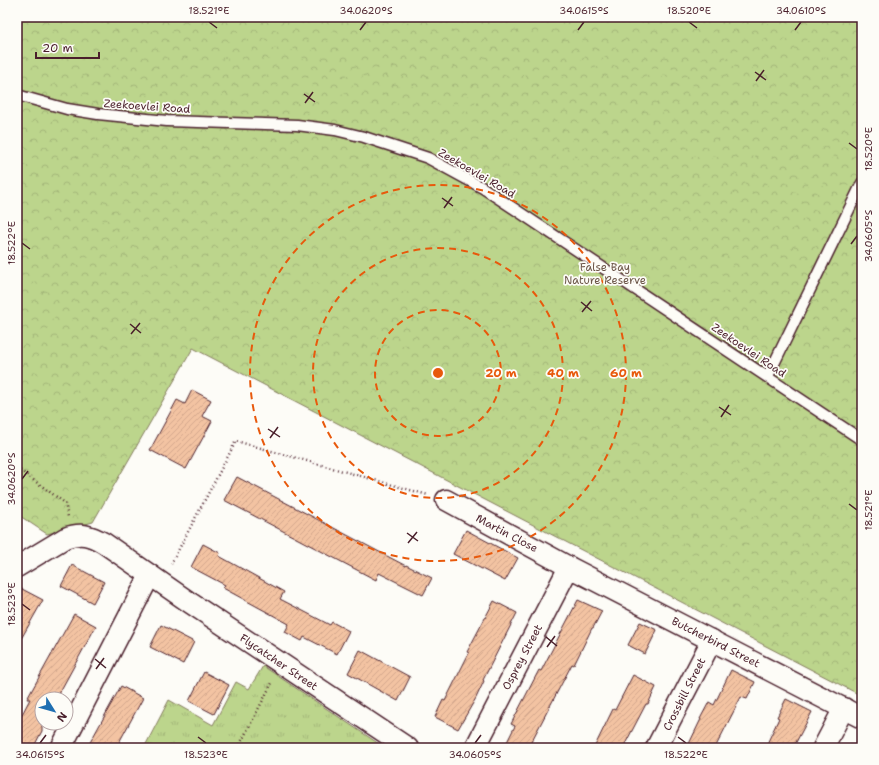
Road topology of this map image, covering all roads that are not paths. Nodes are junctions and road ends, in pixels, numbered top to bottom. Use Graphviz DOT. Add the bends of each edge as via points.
graph roads {
  1 [pos="17,95"];
  2 [pos="862,183"];
  3 [pos="768,376"];
  4 [pos="862,440"];
  5 [pos="446,500"];
  6 [pos="17,567"];
  7 [pos="569,567"];
  8 [pos="156,579"];
  9 [pos="712,640"];
  10 [pos="844,708"];
  11 [pos="862,718"];
  12 [pos="62,748"];
  13 [pos="408,748"];
  14 [pos="475,748"];
  15 [pos="656,748"];
  16 [pos="823,748"];
  1 -- 3 [label="lane, Zeekoevlei Road" via="67,109 98,114 167,121 297,125 335,130 428,158 483,188"];
  2 -- 3 [label="lane"];
  3 -- 4 [label="lane, Zeekoevlei Road"];
  5 -- 7 [label="street, Martin Close"];
  6 -- 8 [label="street, Flycatcher Street" via="65,538 88,535"];
  7 -- 9 [label="street, Butcherbird Street"];
  7 -- 14 [label="street, Osprey Street"];
  8 -- 12 [label="street"];
  8 -- 13 [label="street, Flycatcher Street"];
  9 -- 10 [label="street, Butcherbird Street"];
  9 -- 15 [label="street, Crossbill Street"];
  10 -- 11 [label="street, Butcherbird Street"];
  10 -- 16 [label="street"];
}
